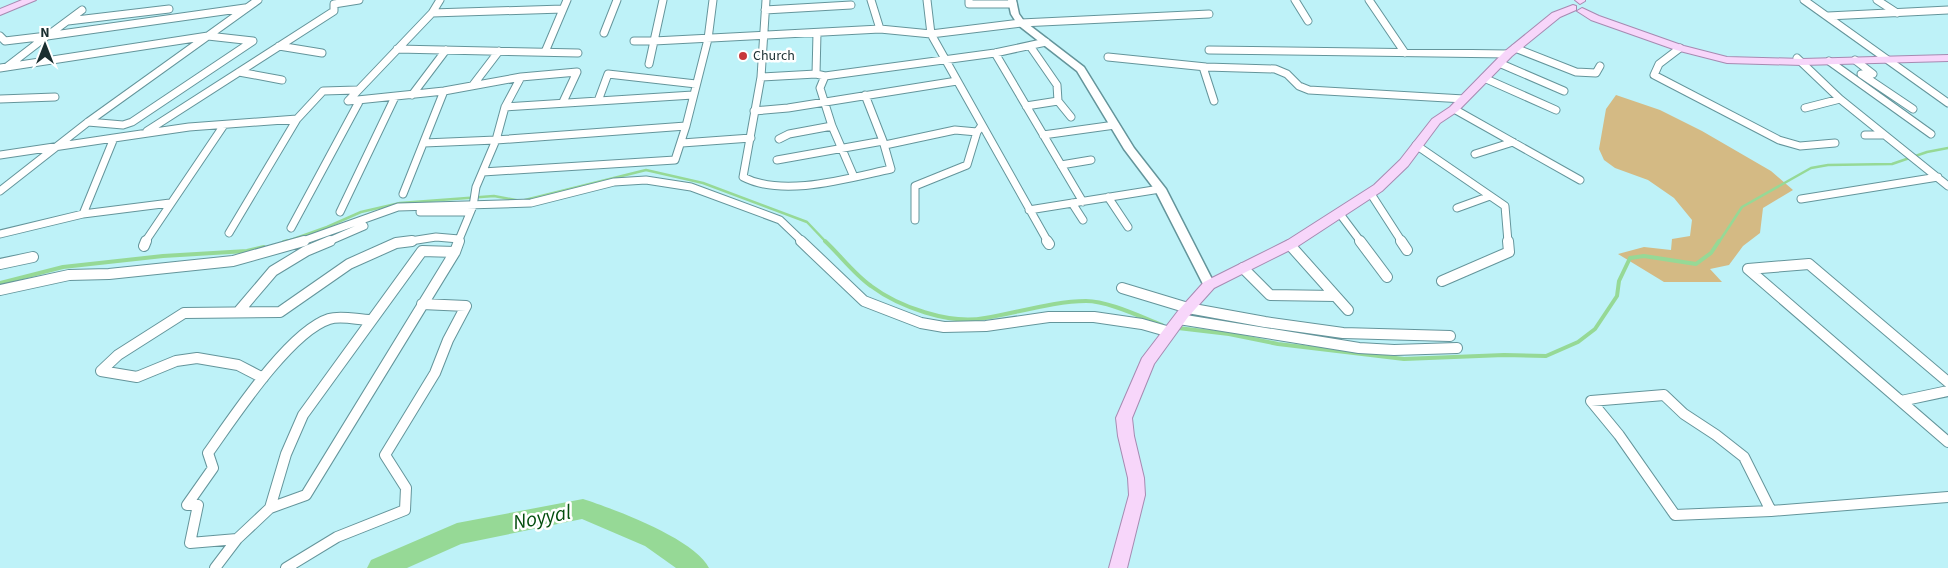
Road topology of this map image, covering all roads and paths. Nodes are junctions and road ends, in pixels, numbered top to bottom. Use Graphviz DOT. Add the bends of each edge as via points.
graph roads {
  1 [pos="18,0"];
  2 [pos="31,0"];
  3 [pos="249,0"];
  4 [pos="258,0"];
  5 [pos="359,0"];
  6 [pos="440,0"];
  7 [pos="567,0"];
  8 [pos="617,0"];
  9 [pos="664,0"];
  10 [pos="713,0"];
  11 [pos="766,0"];
  12 [pos="871,0"];
  13 [pos="927,0"];
  14 [pos="969,0"];
  15 [pos="1295,0"];
  16 [pos="1369,0"];
  17 [pos="1804,0"];
  18 [pos="1877,0"];
  19 [pos="334,2"];
  20 [pos="1012,2"];
  21 [pos="1578,4"];
  22 [pos="851,5"];
  23 [pos="0,7"];
  24 [pos="247,8"];
  25 [pos="169,9"];
  26 [pos="563,9"];
  27 [pos="82,10"];
  28 [pos="766,10"];
  29 [pos="1948,10"];
  30 [pos="0,12"];
  31 [pos="432,13"];
  32 [pos="1897,13"];
  33 [pos="1209,14"];
  34 [pos="1828,16"];
  35 [pos="68,21"];
  36 [pos="1308,21"];
  37 [pos="1021,23"];
  38 [pos="880,29"];
  39 [pos="604,33"];
  40 [pos="817,33"];
  41 [pos="930,34"];
  42 [pos="47,36"];
  43 [pos="208,36"];
  44 [pos="763,36"];
  45 [pos="3,38"];
  46 [pos="708,39"];
  47 [pos="654,41"];
  48 [pos="634,42"];
  49 [pos="1046,42"];
  50 [pos="279,46"];
  51 [pos="1030,46"];
  52 [pos="0,47"];
  53 [pos="1680,48"];
  54 [pos="397,50"];
  55 [pos="446,50"];
  56 [pos="1209,50"];
  57 [pos="499,51"];
  58 [pos="1511,51"];
  59 [pos="545,52"];
  60 [pos="322,53"];
  61 [pos="578,53"];
  62 [pos="995,53"];
  63 [pos="1405,53"];
  64 [pos="1948,56"];
  65 [pos="1108,57"];
  66 [pos="1885,58"];
  67 [pos="945,60"];
  68 [pos="1799,60"];
  69 [pos="1855,60"];
  70 [pos="1829,61"];
  71 [pos="1499,63"];
  72 [pos="649,64"];
  73 [pos="1600,66"];
  74 [pos="1203,67"];
  75 [pos="3,68"];
  76 [pos="239,72"];
  77 [pos="0,73"];
  78 [pos="816,74"];
  79 [pos="825,76"];
  80 [pos="521,77"];
  81 [pos="761,77"];
  82 [pos="1484,78"];
  83 [pos="282,80"];
  84 [pos="956,81"];
  85 [pos="473,84"];
  86 [pos="696,84"];
  87 [pos="357,90"];
  88 [pos="444,91"];
  89 [pos="1564,91"];
  90 [pos="412,95"];
  91 [pos="693,95"];
  92 [pos="865,95"];
  93 [pos="55,97"];
  94 [pos="395,97"];
  95 [pos="0,99"];
  96 [pos="1464,99"];
  97 [pos="1840,99"];
  98 [pos="360,100"];
  99 [pos="598,101"];
  100 [pos="824,101"];
  101 [pos="1214,101"];
  102 [pos="563,102"];
  103 [pos="1058,102"];
  104 [pos="1948,103"];
  105 [pos="1026,106"];
  106 [pos="505,108"];
  107 [pos="1805,108"];
  108 [pos="1454,109"];
  109 [pos="1913,109"];
  110 [pos="1556,110"];
  111 [pos="754,111"];
  112 [pos="1071,117"];
  113 [pos="297,119"];
  114 [pos="88,122"];
  115 [pos="224,125"];
  116 [pos="686,126"];
  117 [pos="832,126"];
  118 [pos="1115,126"];
  119 [pos="980,129"];
  120 [pos="144,132"];
  121 [pos="1883,134"];
  122 [pos="1931,134"];
  123 [pos="1042,135"];
  124 [pos="1864,135"];
  125 [pos="114,138"];
  126 [pos="751,138"];
  127 [pos="779,139"];
  128 [pos="496,140"];
  129 [pos="1513,142"];
  130 [pos="1835,142"];
  131 [pos="424,143"];
  132 [pos="682,143"];
  133 [pos="884,143"];
  134 [pos="62,144"];
  135 [pos="1416,145"];
  136 [pos="841,149"];
  137 [pos="1475,154"];
  138 [pos="0,155"];
  139 [pos="777,160"];
  140 [pos="1091,160"];
  141 [pos="1061,165"];
  142 [pos="483,172"];
  143 [pos="854,177"];
  144 [pos="1938,177"];
  145 [pos="16,179"];
  146 [pos="1580,180"];
  147 [pos="0,182"];
  148 [pos="1948,186"];
  149 [pos="1160,189"];
  150 [pos="0,191"];
  151 [pos="403,194"];
  152 [pos="1371,194"];
  153 [pos="1490,196"];
  154 [pos="1108,198"];
  155 [pos="1801,199"];
  156 [pos="1083,202"];
  157 [pos="1072,203"];
  158 [pos="170,204"];
  159 [pos="1457,208"];
  160 [pos="472,209"];
  161 [pos="1030,210"];
  162 [pos="340,212"];
  163 [pos="84,214"];
  164 [pos="1340,214"];
  165 [pos="915,220"];
  166 [pos="1083,220"];
  167 [pos="1128,227"];
  168 [pos="291,228"];
  169 [pos="229,233"];
  170 [pos="0,234"];
  171 [pos="459,239"];
  172 [pos="1049,244"];
  173 [pos="1290,245"];
  174 [pos="144,246"];
  175 [pos="1407,250"];
  176 [pos="456,252"];
  177 [pos="33,256"];
  178 [pos="0,264"];
  179 [pos="1243,268"];
  180 [pos="1387,277"];
  181 [pos="1442,281"];
  182 [pos="1209,285"];
  183 [pos="1122,288"];
  184 [pos="0,290"];
  185 [pos="1335,296"];
  186 [pos="422,304"];
  187 [pos="1188,308"];
  188 [pos="1348,310"];
  189 [pos="239,311"];
  190 [pos="371,320"];
  191 [pos="1175,325"];
  192 [pos="1450,336"];
  193 [pos="1457,348"];
  194 [pos="263,378"];
  195 [pos="1948,382"];
  196 [pos="1948,392"];
  197 [pos="1901,401"];
  198 [pos="1948,442"];
  199 [pos="1948,497"];
  200 [pos="270,508"];
  201 [pos="1771,511"];
  202 [pos="236,539"];
  203 [pos="215,568"];
  204 [pos="286,568"];
  205 [pos="1118,568"];
  1 -- 23 [label="main road"];
  2 -- 30 [label="main road"];
  3 -- 24 [label="street"];
  4 -- 24 [label="street"];
  5 -- 19 [label="street"];
  6 -- 31 [label="street"];
  7 -- 26 [label="street"];
  8 -- 39 [label="street"];
  9 -- 47 [label="street"];
  10 -- 46 [label="street"];
  11 -- 28 [label="street"];
  12 -- 38 [label="street"];
  13 -- 41 [label="street"];
  14 -- 20 [label="street" via="969,4"];
  15 -- 36 [label="street"];
  16 -- 63 [label="street"];
  17 -- 34 [label="street"];
  18 -- 32 [label="street"];
  19 -- 50 [label="street" via="334,11"];
  20 -- 37 [label="main road"];
  21 -- 53 [label="main road" via="1595,18"];
  21 -- 58 [label="main road" via="1556,15"];
  21 -- 68 [label="main road" via="1634,28 1719,55"];
  22 -- 28 [label="street"];
  24 -- 42 [label="street"];
  24 -- 43 [label="street"];
  25 -- 35 [label="street"];
  26 -- 31 [label="street"];
  26 -- 59 [label="street"];
  27 -- 35 [label="street"];
  28 -- 44 [label="street"];
  29 -- 32 [label="street"];
  31 -- 54 [label="street"];
  32 -- 34 [label="street"];
  33 -- 37 [label="street"];
  34 -- 66 [label="street"];
  35 -- 42 [label="street"];
  37 -- 41 [label="street"];
  37 -- 49 [label="main road"];
  38 -- 40 [label="street"];
  38 -- 41 [label="street"];
  40 -- 44 [label="street"];
  40 -- 78 [label="street"];
  41 -- 67 [label="street"];
  42 -- 45 [label="street"];
  42 -- 75 [label="street"];
  43 -- 75 [label="street"];
  43 -- 114 [label="street"];
  43 -- 114 [label="street" via="253,42 132,122 123,125"];
  44 -- 46 [label="street"];
  44 -- 81 [label="street"];
  45 -- 52 [label="street"];
  46 -- 47 [label="street"];
  46 -- 86 [label="street"];
  47 -- 48 [label="street"];
  47 -- 72 [label="street"];
  49 -- 51 [label="street"];
  49 -- 118 [label="main road" via="1081,69"];
  50 -- 60 [label="street"];
  50 -- 76 [label="street"];
  51 -- 62 [label="street"];
  51 -- 103 [label="street" via="1057,85"];
  53 -- 68 [label="main road" via="1726,60"];
  53 -- 130 [label="street" via="1658,64 1654,75 1779,140 1800,146"];
  54 -- 55 [label="street"];
  54 -- 87 [label="street"];
  55 -- 57 [label="street"];
  55 -- 90 [label="street"];
  56 -- 63 [label="street"];
  57 -- 59 [label="street"];
  57 -- 85 [label="street"];
  58 -- 63 [label="street"];
  58 -- 71 [label="main road"];
  58 -- 73 [label="street" via="1576,72 1596,73"];
  59 -- 61 [label="street"];
  62 -- 67 [label="street"];
  62 -- 105 [label="street"];
  64 -- 66 [label="main road"];
  65 -- 74 [label="street"];
  66 -- 68 [label="main road"];
  66 -- 69 [label="main road"];
  66 -- 104 [label="street"];
  67 -- 79 [label="street"];
  67 -- 84 [label="street"];
  68 -- 70 [label="main road"];
  68 -- 97 [label="street"];
  69 -- 70 [label="main road"];
  69 -- 109 [label="street" via="1872,74 1861,74"];
  70 -- 122 [label="street"];
  71 -- 82 [label="main road"];
  71 -- 89 [label="street"];
  74 -- 96 [label="street" via="1275,69 1309,90"];
  74 -- 101 [label="street"];
  75 -- 77 [label="street"];
  76 -- 83 [label="street"];
  76 -- 120 [label="street"];
  78 -- 79 [label="street"];
  78 -- 81 [label="street"];
  79 -- 100 [label="street" via="820,88"];
  80 -- 85 [label="street"];
  80 -- 102 [label="street" via="577,72"];
  80 -- 106 [label="street"];
  81 -- 111 [label="street"];
  82 -- 96 [label="main road"];
  82 -- 110 [label="street"];
  84 -- 92 [label="street"];
  84 -- 119 [label="street"];
  85 -- 88 [label="street"];
  86 -- 91 [label="street"];
  86 -- 99 [label="street" via="608,74"];
  87 -- 98 [label="street" via="348,100"];
  87 -- 113 [label="street" via="323,91"];
  88 -- 90 [label="street"];
  88 -- 131 [label="street"];
  90 -- 94 [label="street"];
  91 -- 99 [label="street"];
  91 -- 116 [label="street"];
  92 -- 100 [label="street"];
  92 -- 133 [label="street"];
  93 -- 95 [label="street"];
  94 -- 98 [label="street"];
  94 -- 162 [label="street"];
  96 -- 108 [label="main road"];
  97 -- 107 [label="street"];
  97 -- 121 [label="street"];
  98 -- 168 [label="street"];
  99 -- 102 [label="street"];
  100 -- 111 [label="street"];
  100 -- 117 [label="street"];
  102 -- 106 [label="street"];
  103 -- 105 [label="street"];
  103 -- 112 [label="street"];
  105 -- 123 [label="street"];
  106 -- 128 [label="street"];
  108 -- 129 [label="street"];
  108 -- 135 [label="main road" via="1436,121"];
  111 -- 126 [label="street"];
  113 -- 115 [label="street"];
  113 -- 169 [label="street"];
  114 -- 134 [label="street"];
  115 -- 120 [label="street"];
  115 -- 158 [label="street"];
  116 -- 128 [label="street"];
  116 -- 132 [label="street"];
  117 -- 127 [label="street"];
  117 -- 136 [label="street"];
  118 -- 123 [label="street"];
  118 -- 149 [label="main road"];
  119 -- 133 [label="street" via="955,130"];
  119 -- 161 [label="street"];
  119 -- 165 [label="street" via="967,165 915,186"];
  120 -- 125 [label="street"];
  121 -- 124 [label="street"];
  121 -- 144 [label="street"];
  123 -- 141 [label="street"];
  125 -- 134 [label="street"];
  125 -- 163 [label="street"];
  126 -- 132 [label="street"];
  126 -- 143 [label="street" via="743,177 751,182 775,186"];
  128 -- 131 [label="street"];
  128 -- 142 [label="street"];
  129 -- 137 [label="street"];
  129 -- 146 [label="street"];
  131 -- 151 [label="street"];
  132 -- 142 [label="street" via="675,160"];
  133 -- 136 [label="street"];
  133 -- 143 [label="street" via="891,170"];
  134 -- 138 [label="street"];
  134 -- 145 [label="street"];
  135 -- 152 [label="main road" via="1404,163"];
  135 -- 153 [label="street"];
  136 -- 139 [label="street"];
  136 -- 143 [label="street"];
  140 -- 141 [label="street"];
  141 -- 156 [label="street"];
  142 -- 160 [label="street"];
  144 -- 148 [label="street"];
  144 -- 155 [label="street"];
  145 -- 147 [label="street"];
  145 -- 150 [label="street"];
  149 -- 154 [label="street"];
  149 -- 182 [label="main road"];
  152 -- 164 [label="main road"];
  152 -- 175 [label="street"];
  153 -- 159 [label="street"];
  153 -- 181 [label="street" via="1505,206 1508,252"];
  154 -- 156 [label="street"];
  154 -- 167 [label="street"];
  156 -- 157 [label="street"];
  157 -- 161 [label="street"];
  157 -- 166 [label="street"];
  158 -- 163 [label="street"];
  158 -- 174 [label="street"];
  160 -- 171 [label="street"];
  160 -- 184 [label="street" via="398,207 283,248 233,261 69,275"];
  160 -- 189 [label="street" via="400,212 333,239 273,271"];
  160 -- 191 [label="street" via="531,203 614,182 646,180 691,187 780,220 864,301 921,323 944,327 986,326 1049,317 1094,317"];
  161 -- 172 [label="street"];
  163 -- 170 [label="street"];
  164 -- 173 [label="main road"];
  164 -- 180 [label="street"];
  171 -- 176 [label="street"];
  171 -- 189 [label="street" via="436,237 396,242 349,264 280,312"];
  173 -- 179 [label="main road"];
  173 -- 185 [label="street"];
  176 -- 186 [label="street"];
  176 -- 190 [label="street" via="422,251"];
  177 -- 178 [label="street"];
  179 -- 182 [label="main road"];
  179 -- 185 [label="street" via="1270,294"];
  182 -- 187 [label="main road"];
  183 -- 187 [label="street"];
  185 -- 188 [label="street"];
  186 -- 200 [label="street" via="306,495"];
  186 -- 204 [label="street" via="466,306 435,373 385,455 406,488 405,510 337,537"];
  187 -- 191 [label="main road"];
  187 -- 192 [label="street" via="1343,333"];
  189 -- 194 [label="street" via="184,313 118,355 100,371 137,377 176,361 196,358 238,366"];
  190 -- 194 [label="street" via="329,319 304,334"];
  190 -- 200 [label="street" via="302,415"];
  191 -- 193 [label="street" via="1359,348"];
  191 -- 205 [label="main road" via="1147,362 1124,418 1137,495"];
  194 -- 202 [label="street" via="208,453 213,468 186,505 198,505 190,543"];
  195 -- 197 [label="street" via="1809,264 1748,268"];
  196 -- 197 [label="street"];
  197 -- 198 [label="street"];
  199 -- 201 [label="street"];
  200 -- 202 [label="street"];
  201 -- 201 [label="street" via="1675,515 1592,401 1664,395 1684,414 1744,457"];
  202 -- 203 [label="street"];
}
